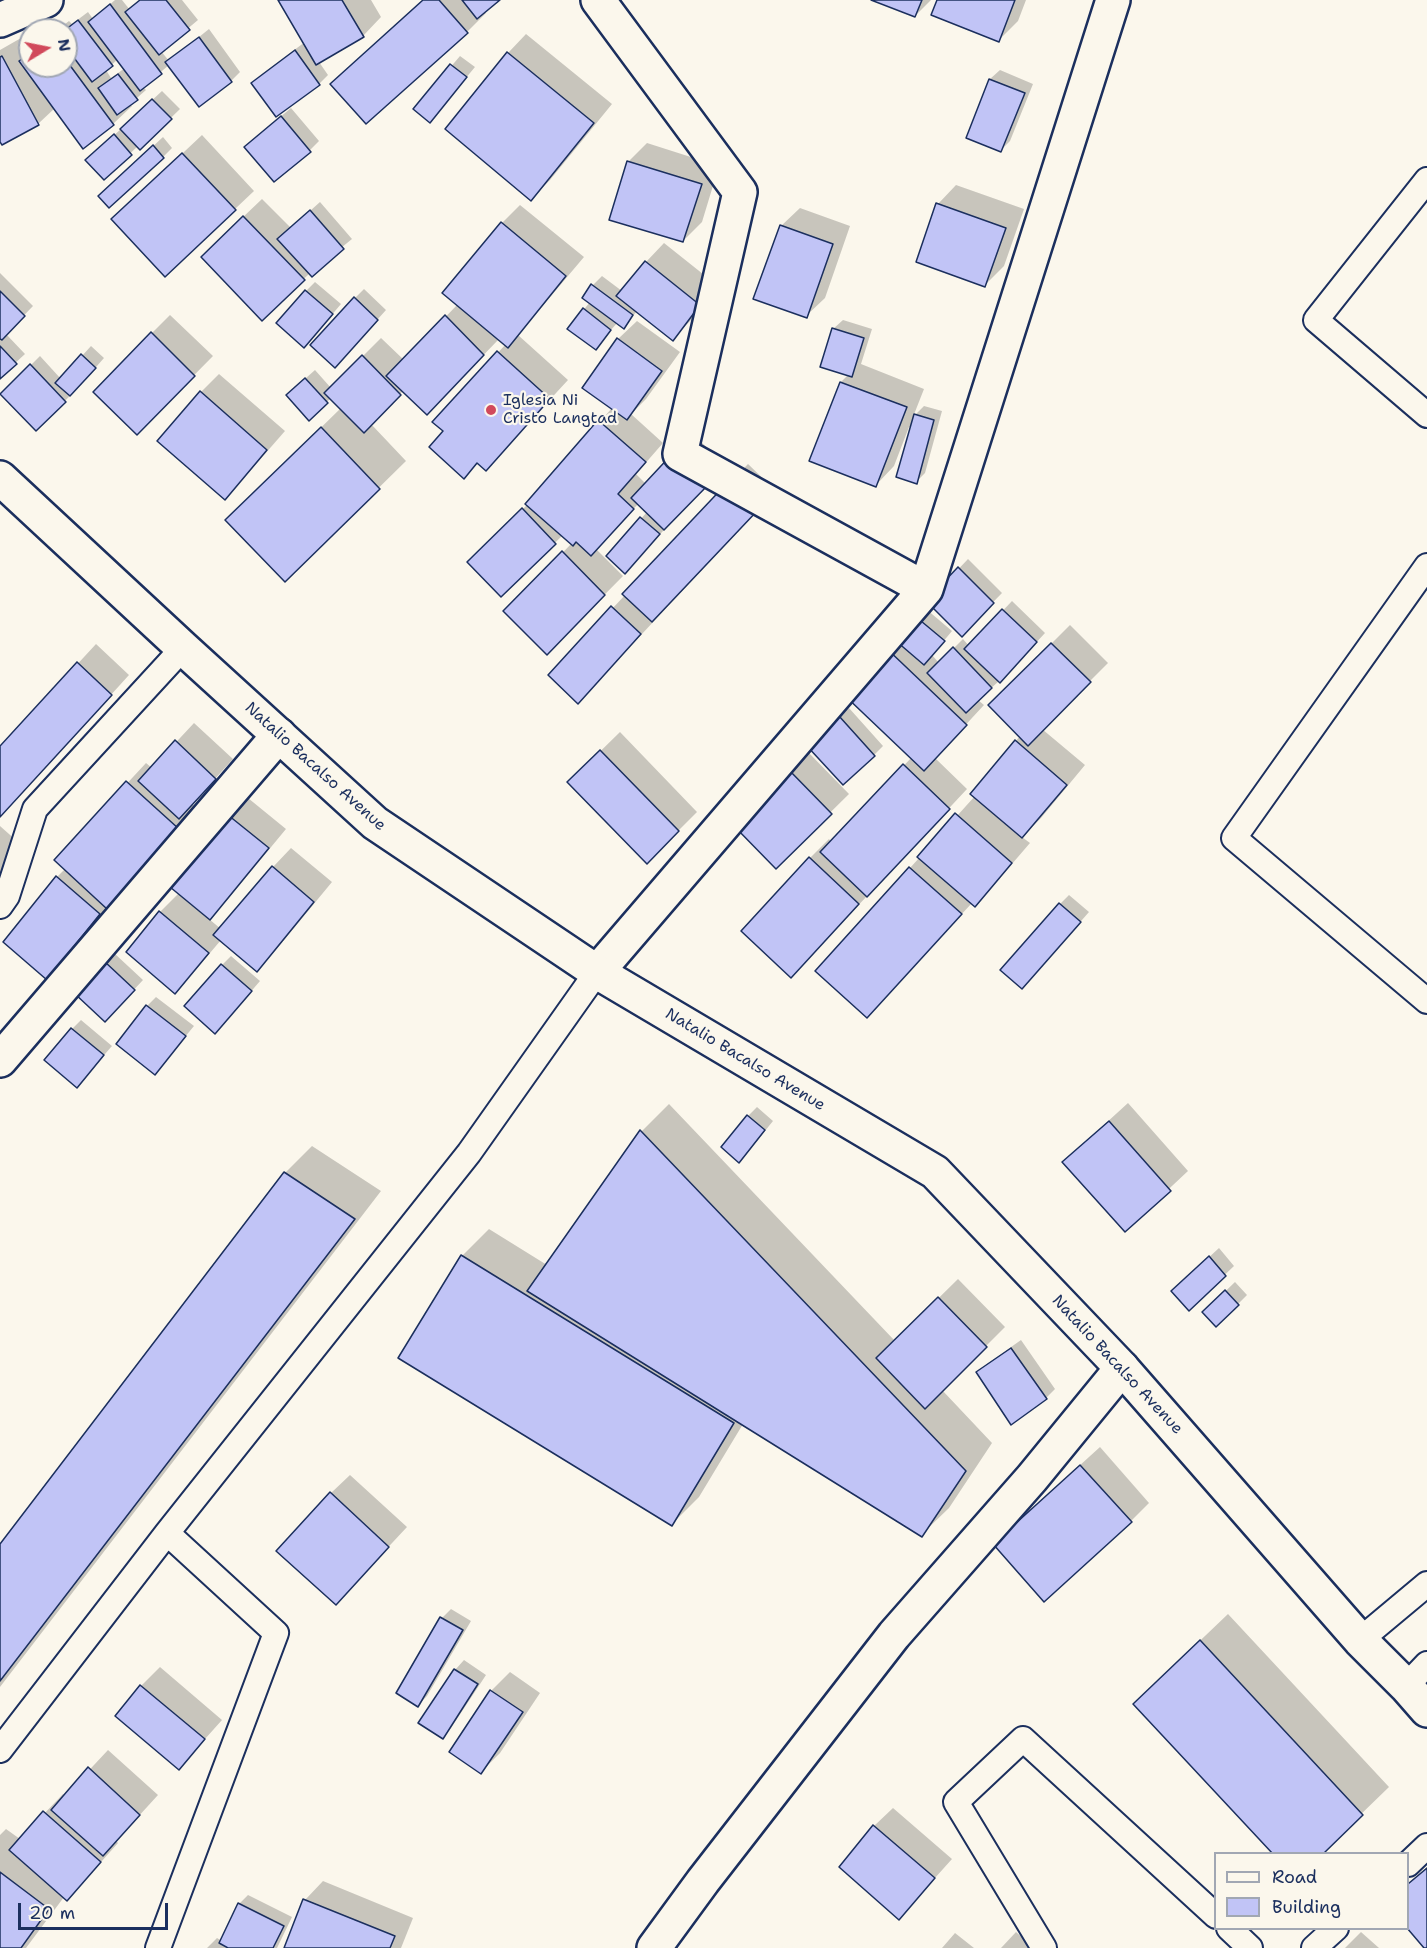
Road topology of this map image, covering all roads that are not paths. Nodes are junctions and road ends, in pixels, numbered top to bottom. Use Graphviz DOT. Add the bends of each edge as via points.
graph roads {
  1 [pos="46,0"];
  2 [pos="598,0"];
  3 [pos="1113,0"];
  4 [pos="0,20"];
  5 [pos="1427,180"];
  6 [pos="1427,415"];
  7 [pos="0,478"];
  8 [pos="1427,566"];
  9 [pos="926,589"];
  10 [pos="183,648"];
  11 [pos="279,735"];
  12 [pos="0,906"];
  13 [pos="597,972"];
  14 [pos="1427,1001"];
  15 [pos="0,1060"];
  16 [pos="1122,1368"];
  17 [pos="167,1533"];
  18 [pos="1427,1584"];
  19 [pos="1360,1640"];
  20 [pos="1420,1686"];
  21 [pos="0,1749"];
  22 [pos="1427,1846"];
  23 [pos="1409,1862"];
  24 [pos="1214,1915"];
  25 [pos="1230,1930"];
  26 [pos="1334,1930"];
  27 [pos="158,1948"];
  28 [pos="654,1948"];
  29 [pos="1044,1948"];
  30 [pos="1251,1948"];
  31 [pos="1314,1948"];
  1 -- 4 [label="main road"];
  2 -- 9 [label="main road" via="740,192 680,454"];
  3 -- 9 [label="main road"];
  5 -- 6 [label="lane" via="1316,320"];
  7 -- 10 [label="main road, Natalio Bacalso Avenue"];
  8 -- 14 [label="lane" via="1234,838"];
  9 -- 13 [label="main road"];
  10 -- 11 [label="main road, Natalio Bacalso Avenue"];
  10 -- 12 [label="lane" via="35,809 7,896"];
  11 -- 13 [label="main road, Natalio Bacalso Avenue" via="375,823"];
  11 -- 15 [label="main road"];
  13 -- 16 [label="main road, Natalio Bacalso Avenue" via="935,1172"];
  13 -- 17 [label="lane" via="469,1153"];
  16 -- 19 [label="main road, Natalio Bacalso Avenue"];
  16 -- 28 [label="main road" via="894,1635"];
  17 -- 21 [label="lane"];
  17 -- 27 [label="lane" via="276,1633"];
  18 -- 19 [label="lane"];
  19 -- 20 [label="main road, Natalio Bacalso Avenue"];
  22 -- 23 [label="lane"];
  24 -- 29 [label="lane" via="1023,1739 956,1802"];
  25 -- 30 [label="lane"];
  26 -- 31 [label="lane"];
}
